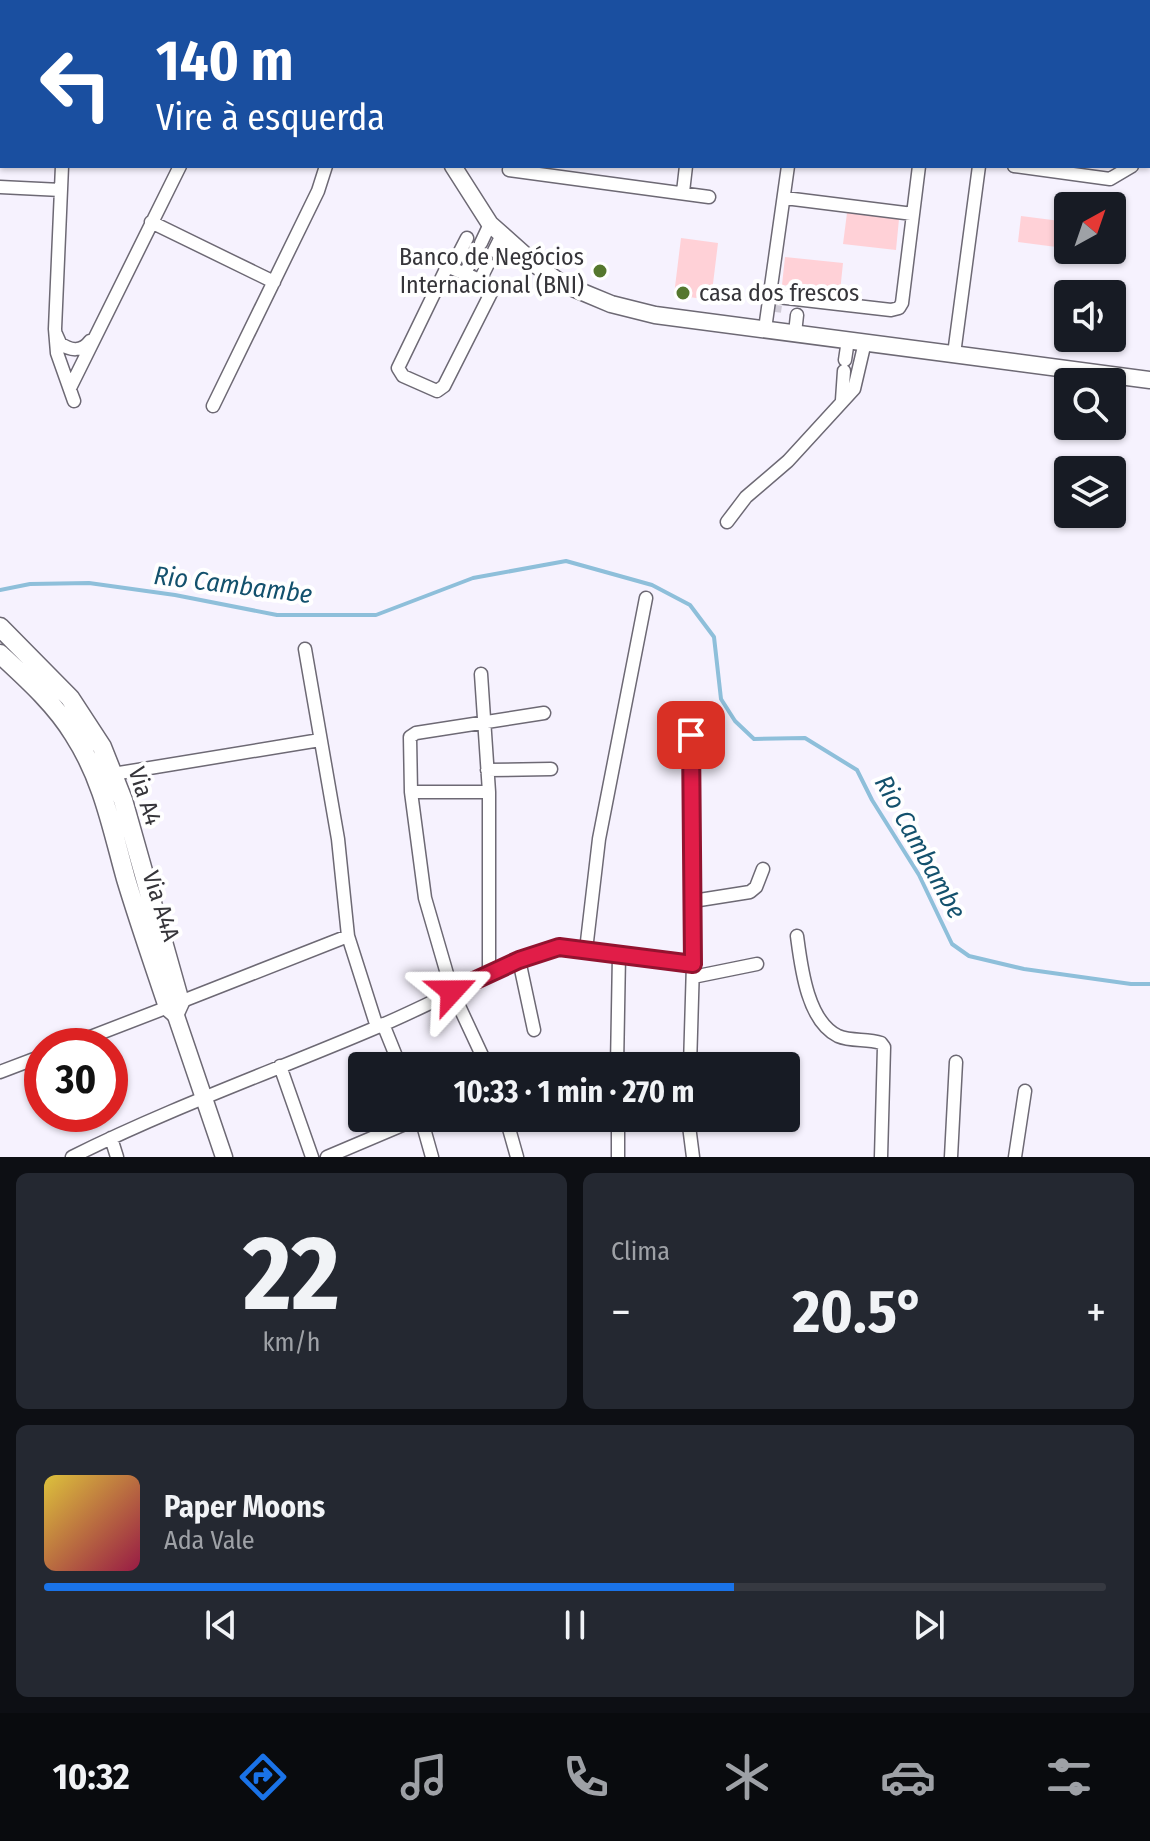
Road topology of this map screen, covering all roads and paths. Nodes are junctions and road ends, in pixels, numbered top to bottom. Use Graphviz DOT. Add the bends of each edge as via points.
graph roads {
  1 [pos="62,168"];
  2 [pos="179,168"];
  3 [pos="326,168"];
  4 [pos="454,168"];
  5 [pos="510,168"];
  6 [pos="686,168"];
  7 [pos="788,168"];
  8 [pos="919,168"];
  9 [pos="979,168"];
  10 [pos="1029,168"];
  11 [pos="1129,168"];
  12 [pos="596,173"];
  13 [pos="0,187"];
  14 [pos="61,190"];
  15 [pos="683,192"];
  16 [pos="709,197"];
  17 [pos="785,198"];
  18 [pos="913,214"];
  19 [pos="151,222"];
  20 [pos="495,237"];
  21 [pos="467,238"];
  22 [pos="481,243"];
  23 [pos="473,258"];
  24 [pos="488,264"];
  25 [pos="452,267"];
  26 [pos="465,273"];
  27 [pos="480,280"];
  28 [pos="274,282"];
  29 [pos="774,303"];
  30 [pos="798,308"];
  31 [pos="55,329"];
  32 [pos="769,330"];
  33 [pos="795,333"];
  34 [pos="92,338"];
  35 [pos="848,340"];
  36 [pos="865,342"];
  37 [pos="954,354"];
  38 [pos="1150,380"];
  39 [pos="70,388"];
  40 [pos="842,400"];
  41 [pos="74,401"];
  42 [pos="213,406"];
  43 [pos="727,522"];
  44 [pos="646,598"];
  45 [pos="0,627"];
  46 [pos="305,649"];
  47 [pos="0,654"];
  48 [pos="28,668"];
  49 [pos="481,674"];
  50 [pos="544,713"];
  51 [pos="485,722"];
  52 [pos="691,735"];
  53 [pos="320,740"];
  54 [pos="551,769"];
  55 [pos="487,770"];
  56 [pos="113,774"];
  57 [pos="411,792"];
  58 [pos="489,792"];
  59 [pos="763,869"];
  60 [pos="693,901"];
  61 [pos="348,936"];
  62 [pos="797,936"];
  63 [pos="586,950"];
  64 [pos="619,955"];
  65 [pos="519,960"];
  66 [pos="757,964"];
  67 [pos="693,970"];
  68 [pos="489,974"];
  69 [pos="452,991"];
  70 [pos="174,1007"];
  71 [pos="380,1026"];
  72 [pos="116,1028"];
  73 [pos="534,1030"];
  74 [pos="393,1052"];
  75 [pos="480,1052"];
  76 [pos="617,1052"];
  77 [pos="690,1052"];
  78 [pos="956,1062"];
  79 [pos="24,1063"];
  80 [pos="280,1066"];
  81 [pos="0,1072"];
  82 [pos="1025,1091"];
  83 [pos="206,1098"];
  84 [pos="387,1132"];
  85 [pos="424,1132"];
  86 [pos="510,1132"];
  87 [pos="618,1132"];
  88 [pos="690,1132"];
  89 [pos="111,1138"];
  90 [pos="72,1157"];
  91 [pos="117,1157"];
  92 [pos="224,1157"];
  93 [pos="312,1157"];
  94 [pos="327,1157"];
  95 [pos="432,1157"];
  96 [pos="517,1157"];
  97 [pos="618,1157"];
  98 [pos="693,1157"];
  99 [pos="881,1157"];
  100 [pos="951,1157"];
  101 [pos="1015,1157"];
  1 -- 14 [label="street"];
  2 -- 19 [label="street"];
  3 -- 28 [label="street"];
  4 -- 20 [label="street"];
  5 -- 12 [label="street"];
  6 -- 15 [label="street"];
  7 -- 17 [label="street"];
  8 -- 18 [label="street"];
  9 -- 37 [label="street"];
  10 -- 11 [label="street" via="1110,179"];
  12 -- 15 [label="street"];
  13 -- 14 [label="street"];
  14 -- 31 [label="street"];
  15 -- 16 [label="street"];
  17 -- 18 [label="street"];
  17 -- 29 [label="street"];
  18 -- 30 [label="street" via="899,308"];
  19 -- 28 [label="street"];
  19 -- 34 [label="street"];
  20 -- 22 [label="street"];
  20 -- 32 [label="street" via="561,283 611,304"];
  21 -- 25 [label="street"];
  23 -- 26 [label="street"];
  24 -- 27 [label="street"];
  25 -- 26 [label="street"];
  25 -- 27 [label="street" via="445,271 398,368 403,376 437,391 443,388 491,293 489,284"];
  26 -- 27 [label="street"];
  28 -- 42 [label="street"];
  29 -- 30 [label="street"];
  29 -- 32 [label="street"];
  30 -- 33 [label="street"];
  31 -- 34 [label="street" via="65,348 82,348"];
  31 -- 39 [label="street"];
  32 -- 33 [label="street"];
  33 -- 35 [label="street"];
  34 -- 39 [label="street"];
  35 -- 36 [label="street"];
  35 -- 40 [label="street"];
  36 -- 37 [label="street"];
  36 -- 40 [label="street" via="854,389"];
  37 -- 38 [label="street"];
  39 -- 41 [label="street"];
  40 -- 43 [label="street"];
  44 -- 63 [label="street" via="599,839"];
  45 -- 48 [label="main road, Via A4"];
  46 -- 53 [label="street"];
  47 -- 48 [label="main road, Via A4A"];
  48 -- 56 [label="main road, Via A4" via="70,698"];
  48 -- 70 [label="main road, Via A4A" via="93,768 126,880"];
  49 -- 51 [label="street"];
  50 -- 51 [label="street"];
  51 -- 55 [label="street"];
  51 -- 57 [label="street" via="410,737"];
  52 -- 60 [label="street"];
  53 -- 56 [label="street"];
  53 -- 61 [label="street"];
  54 -- 55 [label="street"];
  55 -- 58 [label="street"];
  56 -- 70 [label="main road, Via A4"];
  57 -- 58 [label="street"];
  57 -- 69 [label="street" via="425,898"];
  58 -- 68 [label="street"];
  59 -- 60 [label="street" via="750,892"];
  60 -- 67 [label="street"];
  61 -- 70 [label="street"];
  61 -- 71 [label="street"];
  62 -- 99 [label="street" via="803,980 824,1024 837,1035 875,1040 884,1047"];
  63 -- 64 [label="street"];
  63 -- 65 [label="street" via="559,947"];
  64 -- 67 [label="street"];
  64 -- 76 [label="street"];
  65 -- 68 [label="street"];
  65 -- 73 [label="street"];
  66 -- 67 [label="street"];
  67 -- 77 [label="street"];
  68 -- 69 [label="street"];
  69 -- 71 [label="street"];
  69 -- 75 [label="street"];
  70 -- 72 [label="street"];
  70 -- 83 [label="street"];
  71 -- 74 [label="street"];
  71 -- 80 [label="street"];
  78 -- 100 [label="street"];
  79 -- 81 [label="street"];
  80 -- 83 [label="street"];
  80 -- 93 [label="street"];
  82 -- 101 [label="street"];
  83 -- 89 [label="street"];
  83 -- 92 [label="street"];
  84 -- 94 [label="street"];
  85 -- 95 [label="street"];
  86 -- 96 [label="street"];
  87 -- 97 [label="street"];
  88 -- 98 [label="street"];
  89 -- 90 [label="street"];
  89 -- 91 [label="street"];
}
